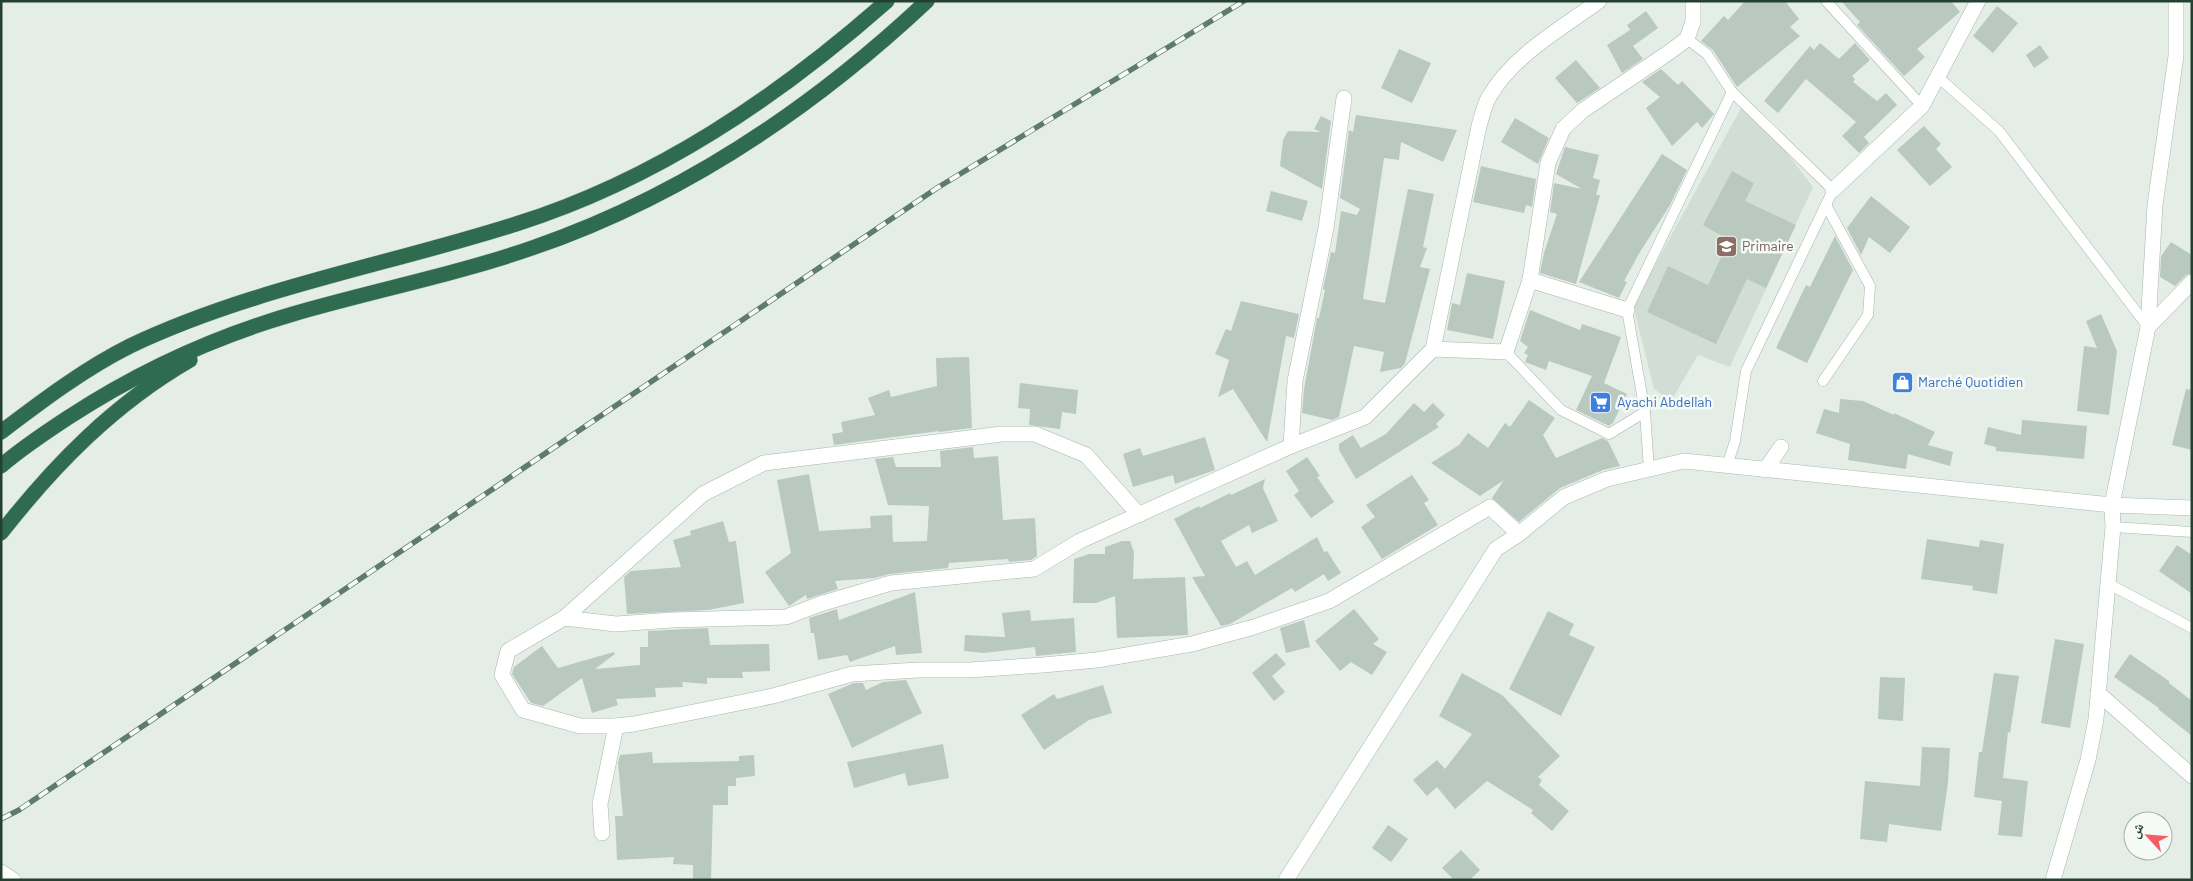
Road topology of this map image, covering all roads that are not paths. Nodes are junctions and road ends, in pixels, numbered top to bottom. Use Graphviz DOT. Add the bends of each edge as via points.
graph roads {
  1 [pos="887,1"];
  2 [pos="927,1"];
  3 [pos="1600,1"];
  4 [pos="1693,1"];
  5 [pos="1826,1"];
  6 [pos="1978,1"];
  7 [pos="2176,1"];
  8 [pos="1687,39"];
  9 [pos="1938,77"];
  10 [pos="1732,92"];
  11 [pos="1344,98"];
  12 [pos="1922,106"];
  13 [pos="1833,190"];
  14 [pos="1826,205"];
  15 [pos="1530,280"];
  16 [pos="2192,282"];
  17 [pos="2131,304"];
  18 [pos="2149,305"];
  19 [pos="2168,307"];
  20 [pos="1627,310"];
  21 [pos="2148,327"];
  22 [pos="242,330"];
  23 [pos="1433,349"];
  24 [pos="1506,352"];
  25 [pos="1823,381"];
  26 [pos="1645,412"];
  27 [pos="1,432"];
  28 [pos="1291,446"];
  29 [pos="1781,447"];
  30 [pos="1,466"];
  31 [pos="1727,466"];
  32 [pos="1649,470"];
  33 [pos="1765,470"];
  34 [pos="2112,505"];
  35 [pos="2192,508"];
  36 [pos="1139,515"];
  37 [pos="2113,527"];
  38 [pos="2192,532"];
  39 [pos="1,533"];
  40 [pos="1519,534"];
  41 [pos="2107,583"];
  42 [pos="564,618"];
  43 [pos="2192,628"];
  44 [pos="2098,693"];
  45 [pos="616,726"];
  46 [pos="2192,776"];
  47 [pos="602,834"];
  48 [pos="1286,880"];
  49 [pos="2054,880"];
  1 -- 27 [label="highway" via="826,52 730,123 627,179 517,224 292,287 180,324 128,347 78,376"];
  2 -- 22 [label="highway" via="843,75 796,111 695,175 642,203 531,249"];
  3 -- 23 [label="street" via="1538,45 1506,74 1488,98 1479,126"];
  4 -- 8 [label="street" via="1693,22"];
  5 -- 12 [label="lane"];
  6 -- 9 [label="street"];
  7 -- 18 [label="street" via="2176,56 2156,205"];
  8 -- 10 [label="lane" via="1707,54"];
  8 -- 15 [label="street" via="1582,111 1563,129 1548,163"];
  9 -- 12 [label="street"];
  9 -- 17 [label="lane" via="1999,131"];
  10 -- 13 [label="lane"];
  10 -- 20 [label="lane"];
  11 -- 28 [label="street" via="1326,228 1295,381"];
  12 -- 13 [label="street"];
  13 -- 14 [label="lane"];
  14 -- 25 [label="lane" via="1870,286 1868,315"];
  14 -- 31 [label="lane" via="1746,371 1735,441"];
  15 -- 20 [label="street"];
  15 -- 24 [label="street"];
  16 -- 19 [label="street"];
  17 -- 18 [label="lane"];
  17 -- 21 [label="lane"];
  18 -- 19 [label="lane"];
  18 -- 21 [label="street"];
  19 -- 21 [label="street"];
  20 -- 26 [label="lane"];
  21 -- 34 [label="street"];
  22 -- 30 [label="highway" via="192,350 94,400"];
  22 -- 39 [label="highway" via="156,382 101,424 51,472"];
  23 -- 24 [label="street"];
  23 -- 28 [label="street" via="1365,417"];
  24 -- 26 [label="lane" via="1561,410 1609,434"];
  26 -- 32 [label="lane"];
  28 -- 36 [label="street"];
  29 -- 33 [label="street"];
  31 -- 32 [label="street" via="1684,461"];
  31 -- 33 [label="street"];
  32 -- 40 [label="street" via="1607,479 1564,497"];
  33 -- 34 [label="street"];
  34 -- 35 [label="street"];
  34 -- 37 [label="street"];
  36 -- 42 [label="street" via="1080,541 1034,569 891,582 786,618 616,624"];
  36 -- 42 [label="street" via="1086,455 1035,434 1002,434 764,463 702,494"];
  37 -- 38 [label="lane"];
  37 -- 41 [label="street"];
  40 -- 45 [label="street" via="1490,507 1329,601 1192,644 1097,660 1043,665 852,674 774,696"];
  40 -- 48 [label="street" via="1496,549"];
  41 -- 43 [label="lane"];
  41 -- 44 [label="street"];
  42 -- 45 [label="street" via="508,651 502,675 524,710 580,726"];
  44 -- 46 [label="street"];
  44 -- 49 [label="street" via="2088,760"];
  45 -- 47 [label="street" via="600,804"];
}
